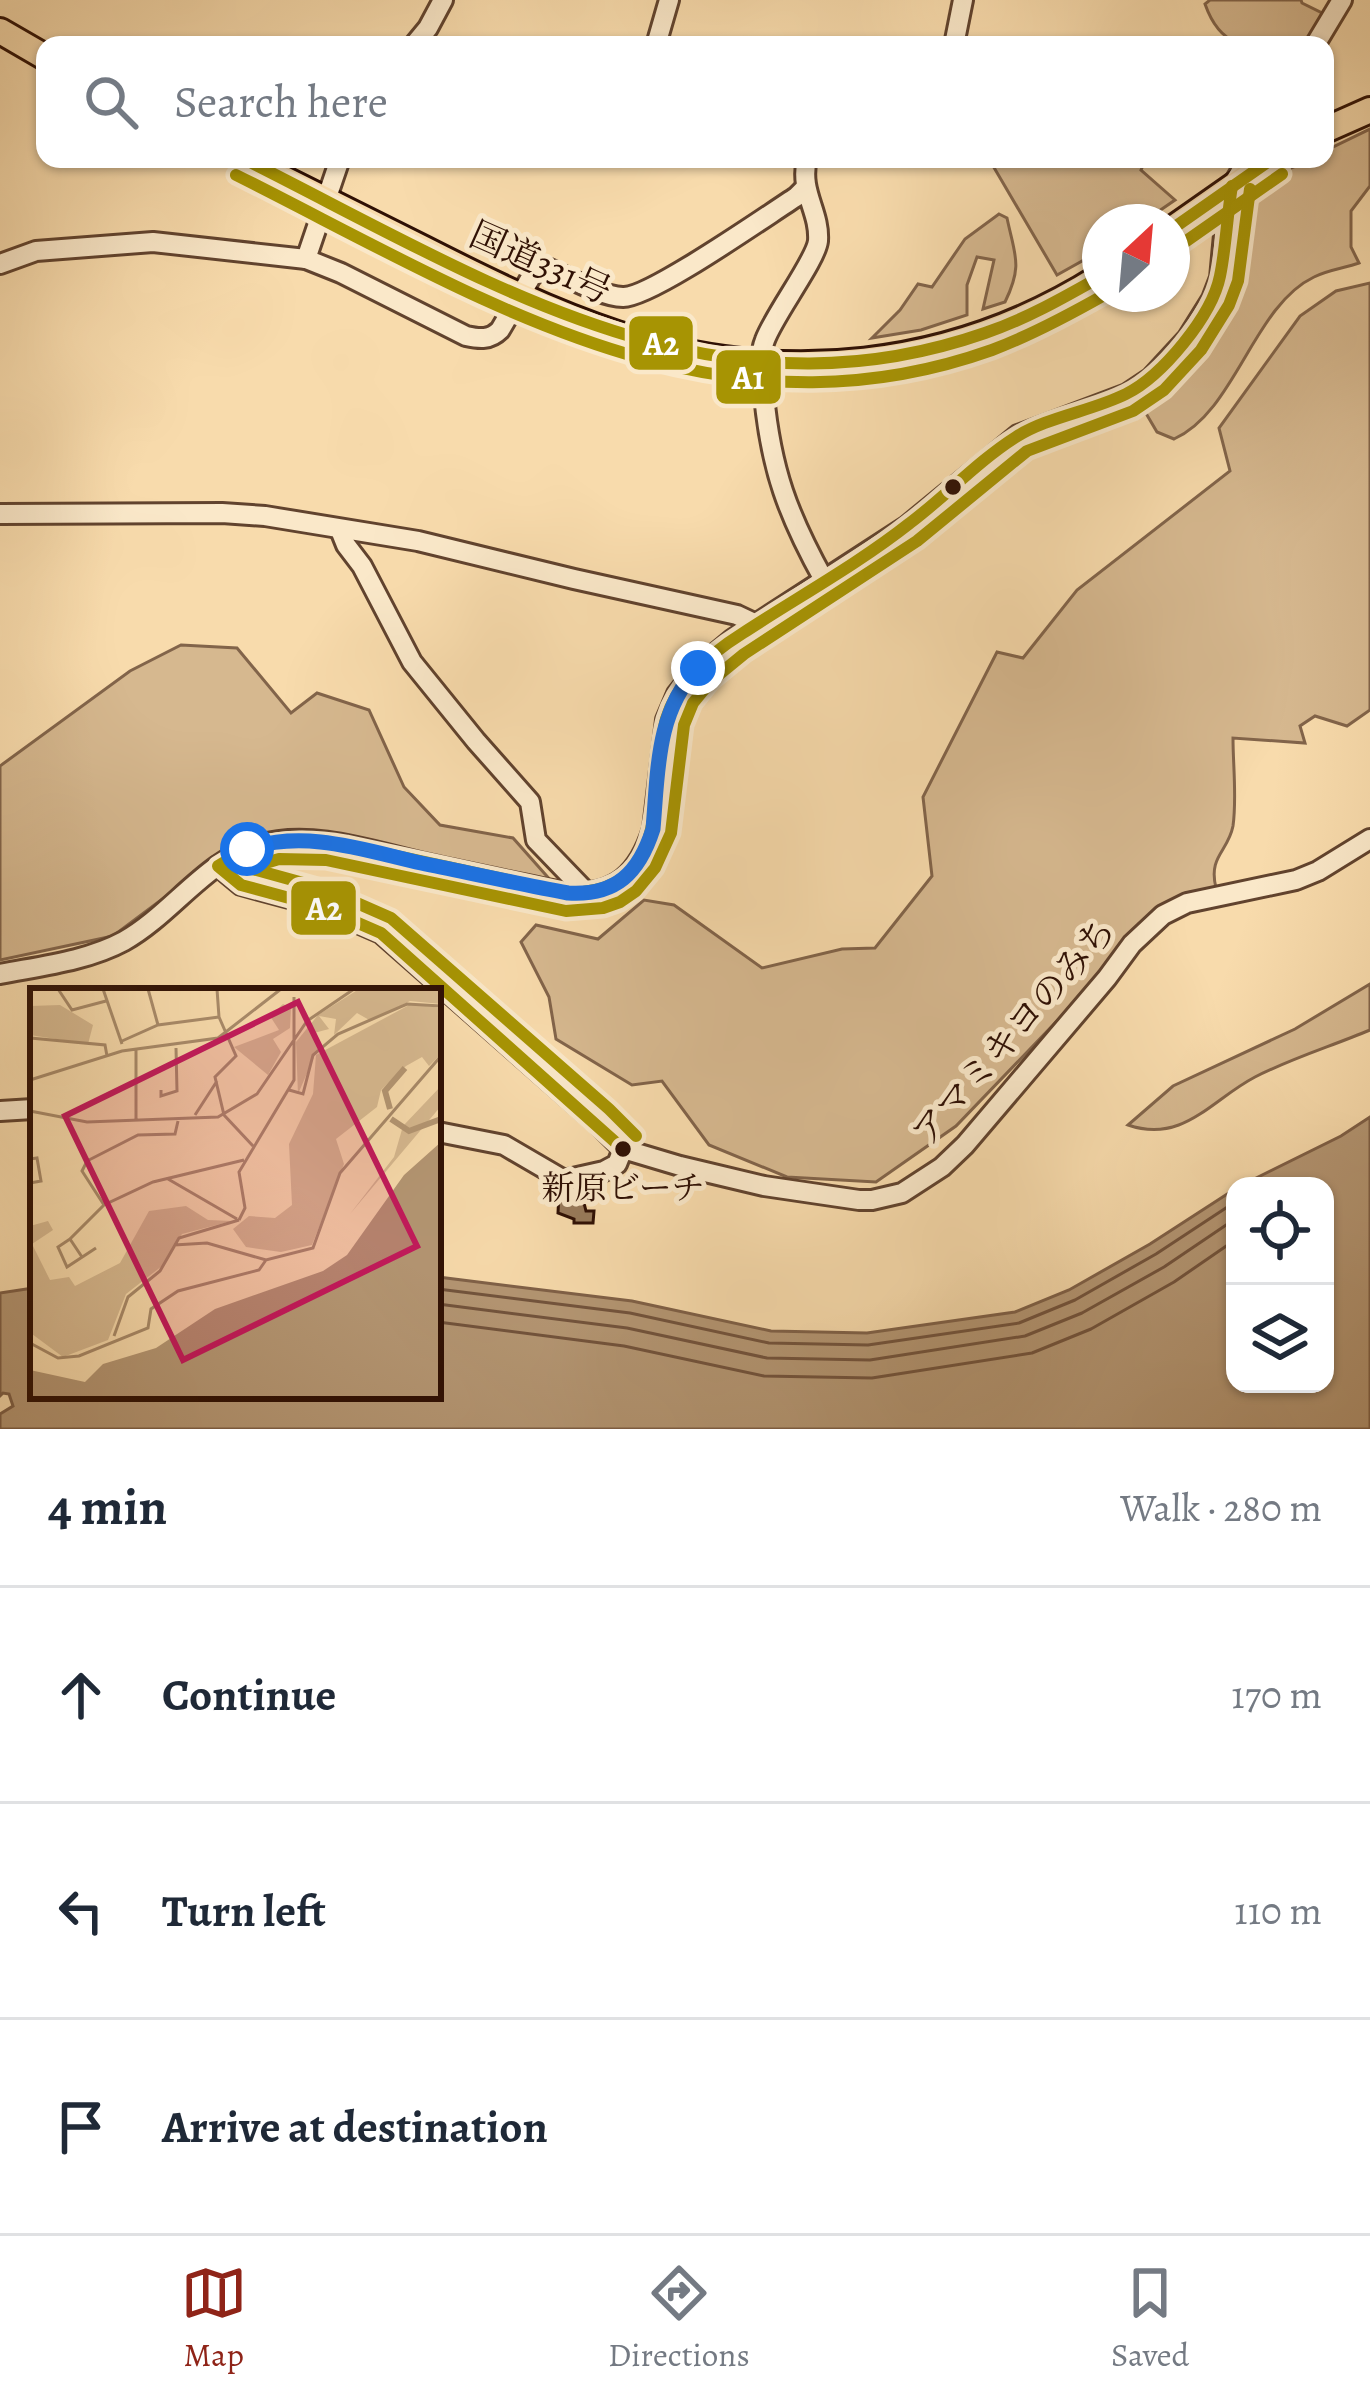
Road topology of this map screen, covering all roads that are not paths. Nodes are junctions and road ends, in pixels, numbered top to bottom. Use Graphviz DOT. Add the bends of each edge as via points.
graph roads {
  1 [pos="443,0"];
  2 [pos="669,0"];
  3 [pos="963,0"];
  4 [pos="1342,0"];
  5 [pos="0,31"];
  6 [pos="421,36"];
  7 [pos="659,36"];
  8 [pos="956,36"];
  9 [pos="1320,36"];
  10 [pos="36,52"];
  11 [pos="1370,110"];
  12 [pos="1334,126"];
  13 [pos="262,168"];
  14 [pos="337,168"];
  15 [pos="806,168"];
  16 [pos="1243,168"];
  17 [pos="1259,168"];
  18 [pos="1232,186"];
  19 [pos="804,189"];
  20 [pos="327,201"];
  21 [pos="1190,216"];
  22 [pos="306,259"];
  23 [pos="0,263"];
  24 [pos="1082,287"];
  25 [pos="521,297"];
  26 [pos="760,363"];
  27 [pos="0,514"];
  28 [pos="340,530"];
  29 [pos="824,580"];
  30 [pos="756,624"];
  31 [pos="1370,838"];
  32 [pos="218,866"];
  33 [pos="588,894"];
  34 [pos="0,974"];
  35 [pos="30,1109"];
  36 [pos="0,1111"];
  37 [pos="441,1133"];
  38 [pos="623,1149"];
  1 -- 6 [label="street"];
  2 -- 7 [label="street"];
  3 -- 8 [label="street"];
  4 -- 9 [label="street"];
  5 -- 10 [label="highway"];
  11 -- 12 [label="highway"];
  13 -- 20 [label="highway, 国道331号"];
  14 -- 20 [label="street"];
  15 -- 19 [label="street"];
  16 -- 18 [label="street"];
  17 -- 18 [label="highway"];
  18 -- 21 [label="highway"];
  18 -- 29 [label="street" via="1212,299 1151,378 1018,435 908,526"];
  19 -- 25 [label="street" via="628,298 544,266"];
  19 -- 26 [label="street" via="818,241"];
  20 -- 22 [label="street"];
  20 -- 25 [label="highway, 国道331号"];
  22 -- 23 [label="street" via="153,242 36,251"];
  22 -- 25 [label="street" via="476,338 494,337"];
  24 -- 26 [label="highway, 国道331号" via="963,341 901,356"];
  25 -- 26 [label="highway, 国道331号" via="653,345"];
  26 -- 29 [label="street" via="776,476"];
  27 -- 28 [label="street" via="222,513"];
  28 -- 30 [label="street" via="418,541"];
  28 -- 33 [label="street" via="412,662 530,802 536,840"];
  29 -- 30 [label="street"];
  30 -- 33 [label="street" via="677,694 663,734 648,844 628,875"];
  31 -- 38 [label="street, アマミキヨのみち" via="1295,880 1162,915 965,1145 902,1193 859,1200 764,1186"];
  32 -- 33 [label="street" via="260,844 308,841"];
  32 -- 34 [label="street" via="126,940 94,955"];
  32 -- 38 [label="street" via="241,885 381,933"];
  35 -- 36 [label="street"];
  37 -- 38 [label="street" via="504,1145 564,1180 604,1171"];
}
